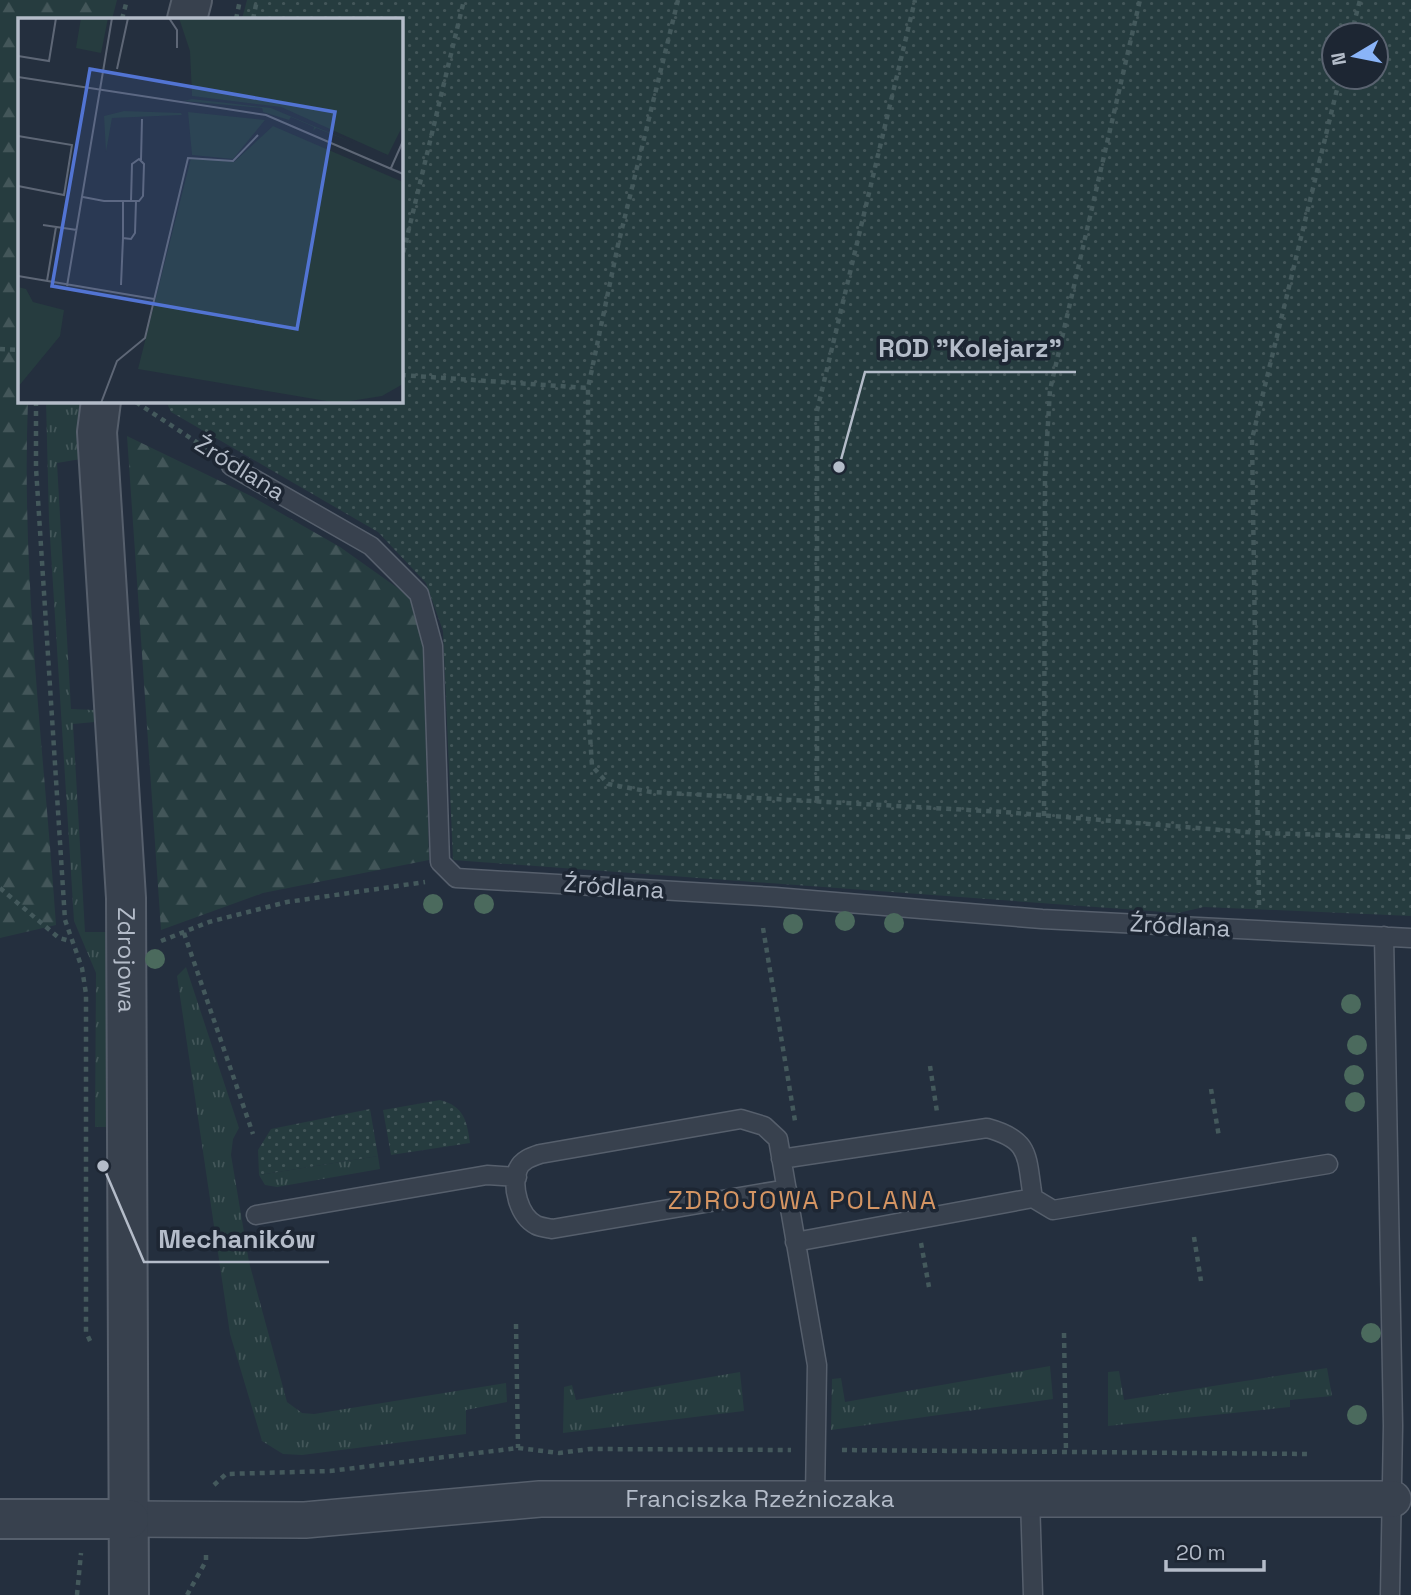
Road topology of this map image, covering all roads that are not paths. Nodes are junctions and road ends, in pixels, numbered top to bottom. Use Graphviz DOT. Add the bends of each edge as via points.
graph roads {
  1 [pos="192,0"];
  2 [pos="187,18"];
  3 [pos="101,402"];
  4 [pos="231,466"];
  5 [pos="1384,936"];
  6 [pos="1411,938"];
  7 [pos="781,1159"];
  8 [pos="1328,1164"];
  9 [pos="517,1177"];
  10 [pos="787,1189"];
  11 [pos="1033,1198"];
  12 [pos="256,1215"];
  13 [pos="795,1242"];
  14 [pos="815,1498"];
  15 [pos="1030,1498"];
  16 [pos="1393,1499"];
  17 [pos="0,1519"];
  18 [pos="129,1519"];
  19 [pos="129,1595"];
  20 [pos="1033,1595"];
  21 [pos="1390,1595"];
  1 -- 2 [label="street"];
  3 -- 18 [label="street, Zdrojowa" via="97,432 126,898"];
  4 -- 5 [label="lane, Źródlana" via="372,546 419,594 433,646 440,862 456,878 1042,919"];
  5 -- 6 [label="lane, Źródlana"];
  5 -- 16 [label="lane"];
  7 -- 9 [label="lane" via="778,1139 771,1132 741,1119 540,1154 526,1159"];
  7 -- 10 [label="lane"];
  7 -- 11 [label="lane" via="987,1128 1011,1135 1025,1151"];
  8 -- 11 [label="lane" via="1053,1210"];
  9 -- 10 [label="lane" via="518,1200 525,1215 536,1225 552,1229"];
  9 -- 12 [label="lane" via="487,1175"];
  10 -- 13 [label="lane"];
  11 -- 13 [label="lane"];
  13 -- 14 [label="lane" via="817,1365"];
  14 -- 15 [label="street, Franciszka Rzeźniczaka"];
  14 -- 18 [label="street, Franciszka Rzeźniczaka" via="504,1500 305,1520"];
  15 -- 16 [label="street, Franciszka Rzeźniczaka"];
  15 -- 20 [label="lane"];
  16 -- 21 [label="lane"];
  17 -- 18 [label="street, Franciszka Rzeźniczaka"];
  18 -- 19 [label="street"];
}
